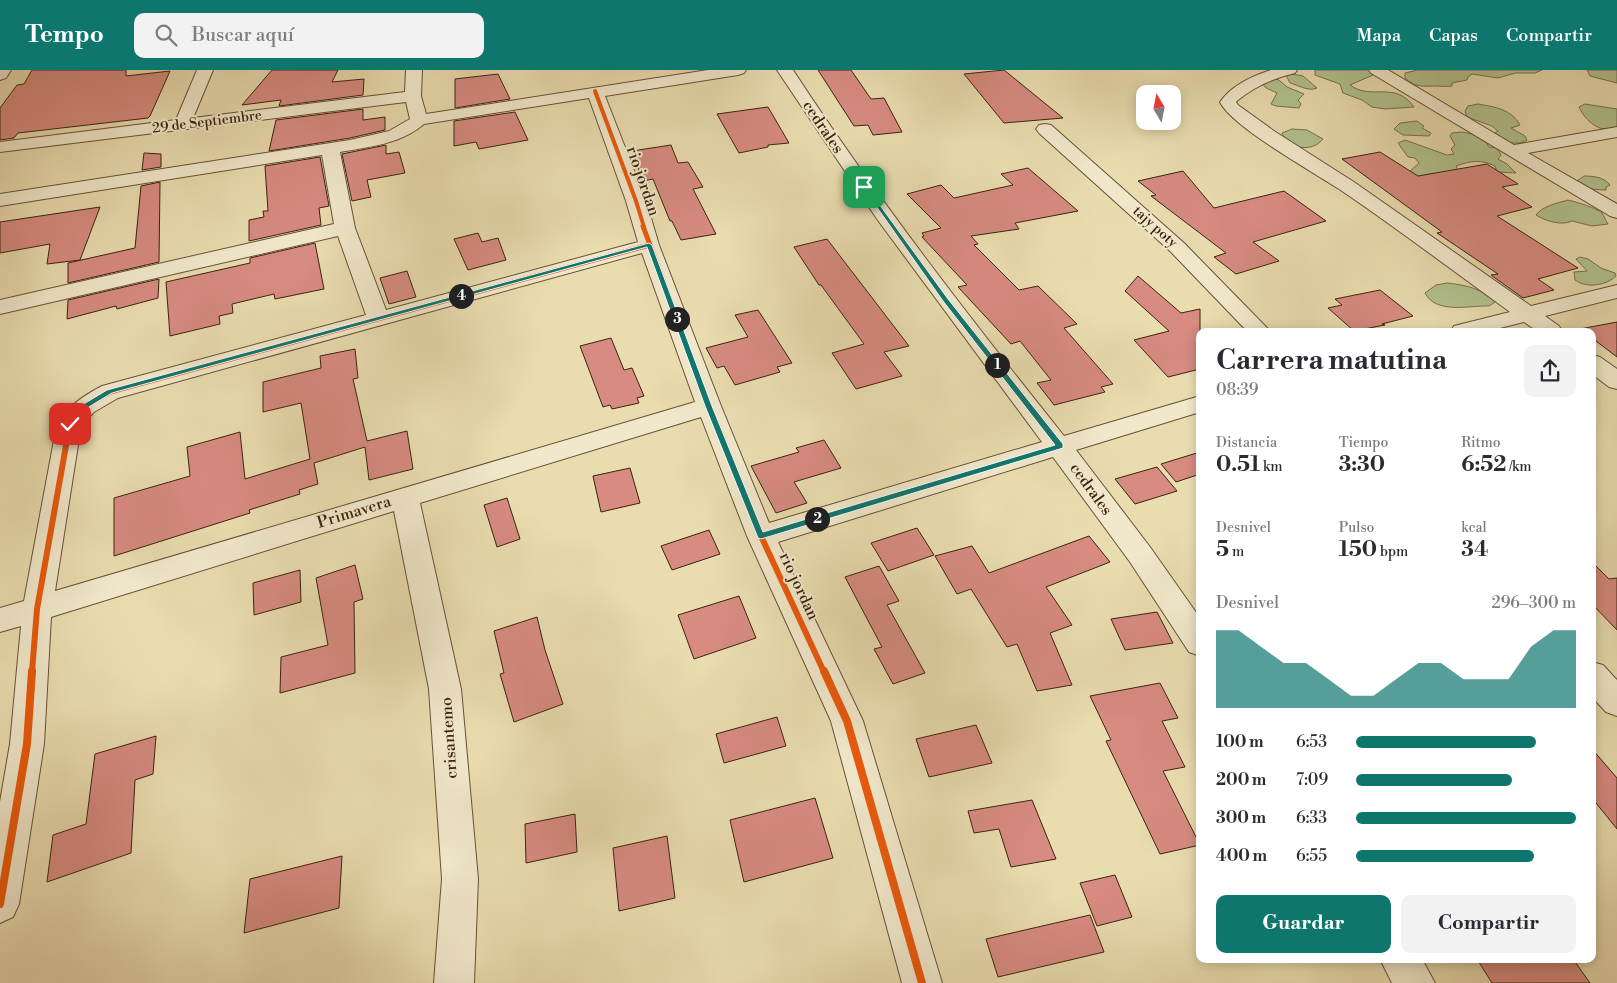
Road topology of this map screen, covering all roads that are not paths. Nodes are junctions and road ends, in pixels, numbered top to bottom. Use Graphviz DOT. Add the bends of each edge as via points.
graph roads {
  1 [pos="3,70"];
  2 [pos="205,70"];
  3 [pos="414,70"];
  4 [pos="738,70"];
  5 [pos="785,70"];
  6 [pos="1289,70"];
  7 [pos="1377,70"];
  8 [pos="0,74"];
  9 [pos="595,91"];
  10 [pos="413,96"];
  11 [pos="419,120"];
  12 [pos="182,125"];
  13 [pos="1045,129"];
  14 [pos="1617,132"];
  15 [pos="0,147"];
  16 [pos="330,148"];
  17 [pos="1511,151"];
  18 [pos="0,200"];
  19 [pos="1617,212"];
  20 [pos="345,228"];
  21 [pos="649,245"];
  22 [pos="1617,291"];
  23 [pos="0,307"];
  24 [pos="1528,314"];
  25 [pos="378,318"];
  26 [pos="1256,328"];
  27 [pos="1474,328"];
  28 [pos="1547,328"];
  29 [pos="1596,365"];
  30 [pos="1617,381"];
  31 [pos="1196,405"];
  32 [pos="709,406"];
  33 [pos="1060,446"];
  34 [pos="405,497"];
  35 [pos="761,536"];
  36 [pos="37,609"];
  37 [pos="0,620"];
  38 [pos="1196,637"];
  39 [pos="1596,679"];
  40 [pos="1617,702"];
  41 [pos="0,904"];
  42 [pos="1402,963"];
  43 [pos="454,983"];
  44 [pos="922,983"];
  45 [pos="1415,983"];
  1 -- 8 [label="street"];
  2 -- 12 [label="street"];
  3 -- 10 [label="street"];
  4 -- 9 [label="street"];
  5 -- 33 [label="street, cedrales" via="823,130 946,300"];
  6 -- 24 [label="street" via="1250,84 1231,98 1228,102 1231,108"];
  7 -- 17 [label="street"];
  9 -- 11 [label="street"];
  9 -- 21 [label="street, rio jordan"];
  10 -- 11 [label="street"];
  10 -- 12 [label="street, 29 de Septiembre"];
  11 -- 16 [label="street" via="392,136"];
  12 -- 15 [label="street, 29 de Septiembre"];
  13 -- 26 [label="street, tajy poty" via="1177,247"];
  14 -- 17 [label="street"];
  16 -- 18 [label="street"];
  16 -- 20 [label="street"];
  17 -- 19 [label="street"];
  20 -- 23 [label="street"];
  20 -- 25 [label="street"];
  21 -- 25 [label="street"];
  21 -- 32 [label="street, rio jordan"];
  22 -- 24 [label="street"];
  24 -- 27 [label="street"];
  24 -- 28 [label="street"];
  25 -- 36 [label="street" via="110,392 84,406 70,424"];
  29 -- 30 [label="street"];
  31 -- 33 [label="street"];
  32 -- 34 [label="street, Primavera"];
  32 -- 35 [label="street, rio jordan"];
  33 -- 35 [label="street"];
  33 -- 38 [label="street, cedrales"];
  34 -- 36 [label="street, Primavera"];
  34 -- 43 [label="street, crisantemo" via="445,689 460,879"];
  35 -- 44 [label="street, rio jordan" via="847,721"];
  36 -- 37 [label="street, Primavera"];
  36 -- 41 [label="street" via="26,744"];
  39 -- 40 [label="street"];
  42 -- 45 [label="street"];
}
